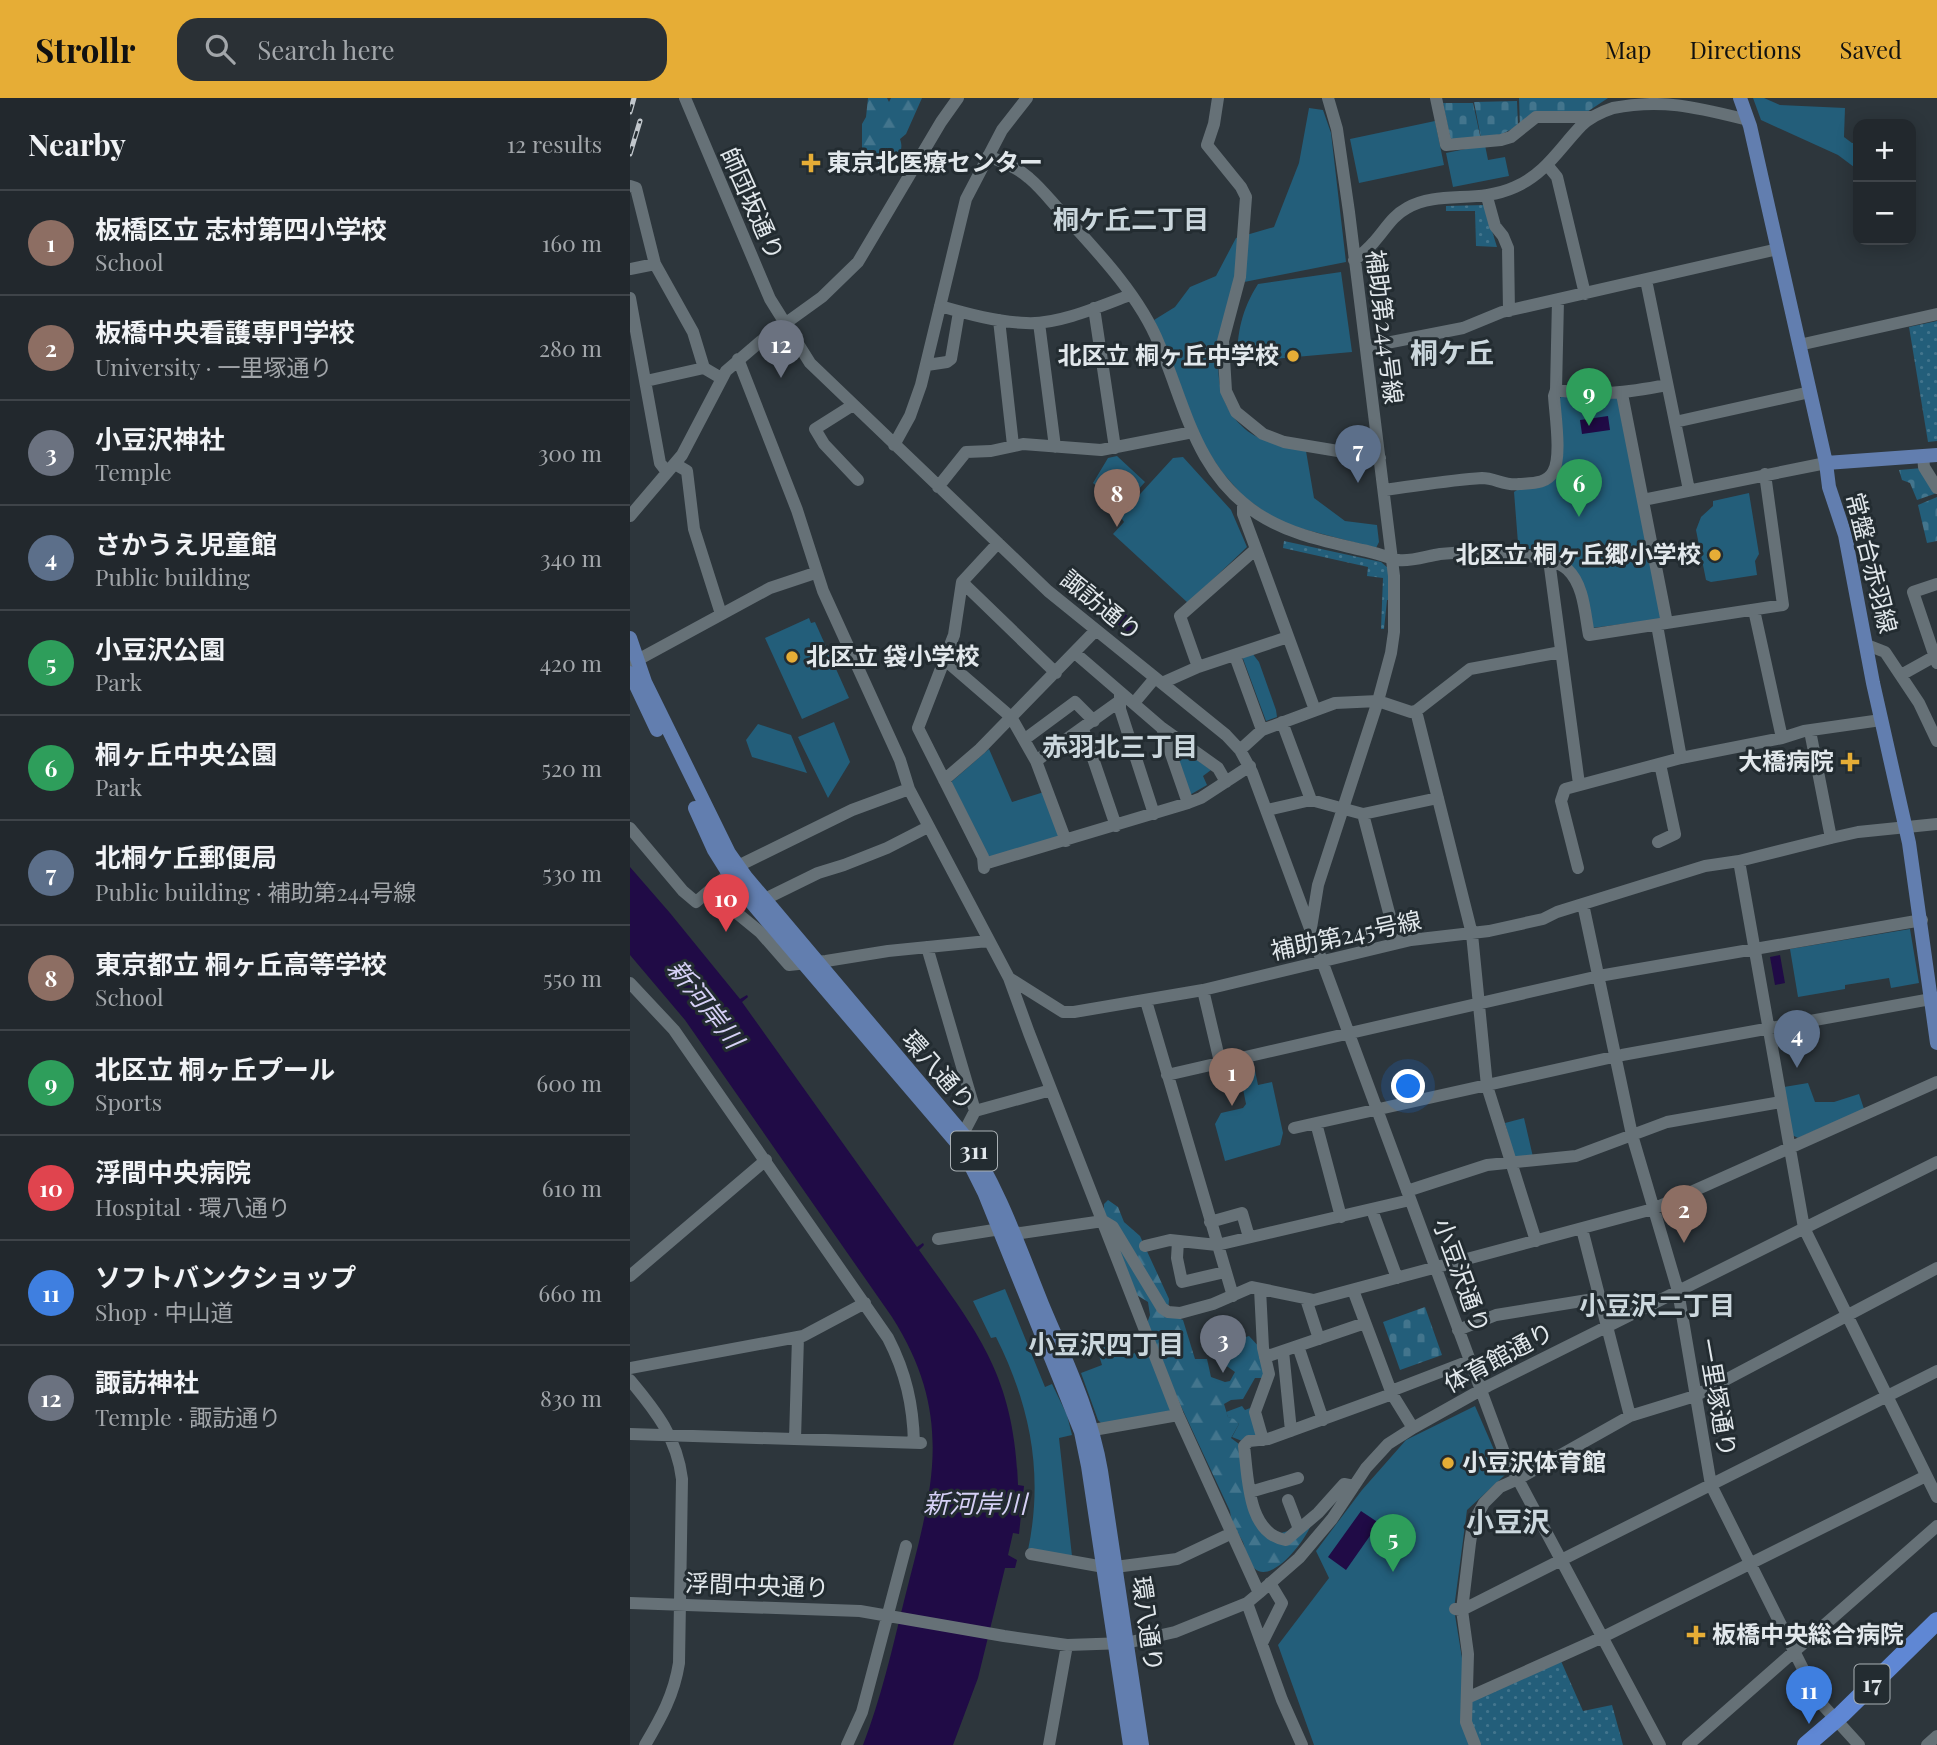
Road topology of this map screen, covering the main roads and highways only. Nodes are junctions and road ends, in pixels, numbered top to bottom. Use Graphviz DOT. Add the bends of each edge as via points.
graph roads {
  1 [pos="1740,98"];
  2 [pos="1930,455"];
  3 [pos="1826,463"];
  4 [pos="630,638"];
  5 [pos="632,665"];
  6 [pos="734,870"];
  7 [pos="811,963"];
  8 [pos="1934,999"];
  9 [pos="1937,1043"];
  10 [pos="1007,1232"];
  11 [pos="1937,1621"];
  12 [pos="1937,1634"];
  13 [pos="1121,1644"];
  14 [pos="1839,1723"];
  15 [pos="1130,1745"];
  16 [pos="1142,1745"];
  17 [pos="1806,1745"];
  18 [pos="1821,1745"];
  1 -- 3 [label="main road, 常盤台赤羽線"];
  2 -- 3 [label="main road"];
  3 -- 8 [label="main road, 常盤台赤羽線" via="1906,828"];
  4 -- 5 [label="main road, 環八通り / 311"];
  5 -- 6 [label="main road, 環八通り / 311"];
  6 -- 7 [label="main road, 環八通り / 311"];
  6 -- 7 [label="main road, 環八通り / 311" via="765,899"];
  7 -- 10 [label="main road, 環八通り / 311" via="956,1142"];
  7 -- 10 [label="main road, 環八通り / 311" via="963,1134 979,1158"];
  8 -- 9 [label="main road, 常盤台赤羽線"];
  10 -- 13 [label="main road, 環八通り / 311" via="1101,1471"];
  11 -- 14 [label="highway, 17"];
  12 -- 14 [label="highway, 17"];
  13 -- 15 [label="main road, 環八通り / 311"];
  13 -- 16 [label="main road, 環八通り / 311"];
  14 -- 17 [label="highway, 17"];
  14 -- 18 [label="highway, 17"];
}
